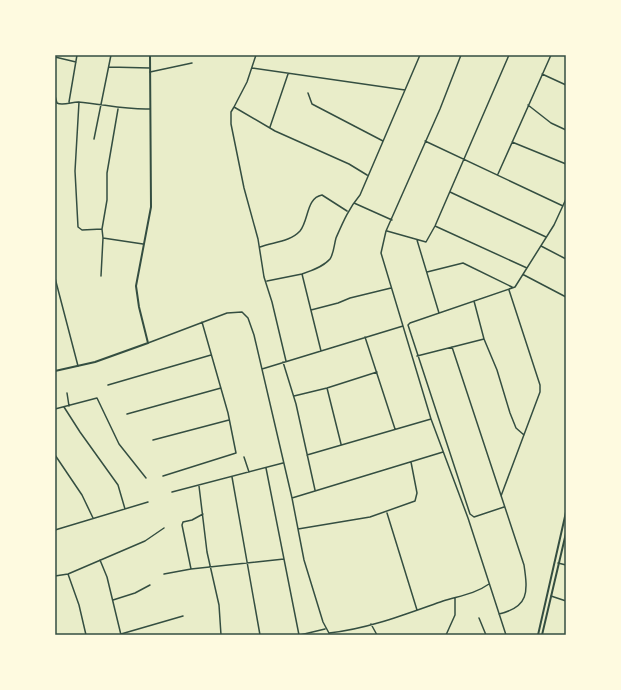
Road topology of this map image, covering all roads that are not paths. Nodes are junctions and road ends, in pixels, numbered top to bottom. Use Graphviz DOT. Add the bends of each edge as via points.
graph roads {
  1 [pos="77,55"];
  2 [pos="111,55"];
  3 [pos="150,55"];
  4 [pos="256,55"];
  5 [pos="420,55"];
  6 [pos="461,55"];
  7 [pos="509,55"];
  8 [pos="551,55"];
  9 [pos="55,57"];
  10 [pos="76,62"];
  11 [pos="192,63"];
  12 [pos="109,67"];
  13 [pos="252,68"];
  14 [pos="150,70"];
  15 [pos="288,74"];
  16 [pos="542,74"];
  17 [pos="566,85"];
  18 [pos="405,90"];
  19 [pos="308,93"];
  20 [pos="55,96"];
  21 [pos="69,102"];
  22 [pos="79,102"];
  23 [pos="100,105"];
  24 [pos="528,105"];
  25 [pos="234,107"];
  26 [pos="118,109"];
  27 [pos="150,109"];
  28 [pos="269,127"];
  29 [pos="566,130"];
  30 [pos="94,138"];
  31 [pos="383,141"];
  32 [pos="425,141"];
  33 [pos="512,142"];
  34 [pos="464,158"];
  35 [pos="566,164"];
  36 [pos="498,174"];
  37 [pos="367,175"];
  38 [pos="450,192"];
  39 [pos="566,199"];
  40 [pos="354,203"];
  41 [pos="563,206"];
  42 [pos="348,211"];
  43 [pos="392,220"];
  44 [pos="435,226"];
  45 [pos="102,229"];
  46 [pos="386,231"];
  47 [pos="547,237"];
  48 [pos="103,238"];
  49 [pos="417,240"];
  50 [pos="144,244"];
  51 [pos="541,246"];
  52 [pos="260,247"];
  53 [pos="566,259"];
  54 [pos="527,268"];
  55 [pos="427,272"];
  56 [pos="302,274"];
  57 [pos="524,275"];
  58 [pos="101,276"];
  59 [pos="55,278"];
  60 [pos="267,281"];
  61 [pos="391,288"];
  62 [pos="513,288"];
  63 [pos="508,289"];
  64 [pos="566,297"];
  65 [pos="474,301"];
  66 [pos="312,310"];
  67 [pos="439,313"];
  68 [pos="202,322"];
  69 [pos="403,326"];
  70 [pos="365,337"];
  71 [pos="484,339"];
  72 [pos="148,343"];
  73 [pos="452,347"];
  74 [pos="321,351"];
  75 [pos="211,355"];
  76 [pos="417,356"];
  77 [pos="286,361"];
  78 [pos="283,362"];
  79 [pos="78,366"];
  80 [pos="262,369"];
  81 [pos="55,371"];
  82 [pos="377,372"];
  83 [pos="108,385"];
  84 [pos="221,388"];
  85 [pos="327,388"];
  86 [pos="67,393"];
  87 [pos="293,396"];
  88 [pos="69,406"];
  89 [pos="64,407"];
  90 [pos="55,409"];
  91 [pos="127,414"];
  92 [pos="431,419"];
  93 [pos="230,420"];
  94 [pos="395,429"];
  95 [pos="524,435"];
  96 [pos="153,440"];
  97 [pos="341,444"];
  98 [pos="443,452"];
  99 [pos="55,455"];
  100 [pos="307,455"];
  101 [pos="244,457"];
  102 [pos="56,459"];
  103 [pos="411,462"];
  104 [pos="283,463"];
  105 [pos="266,468"];
  106 [pos="249,473"];
  107 [pos="163,476"];
  108 [pos="232,477"];
  109 [pos="146,478"];
  110 [pos="199,486"];
  111 [pos="315,490"];
  112 [pos="172,492"];
  113 [pos="501,496"];
  114 [pos="292,498"];
  115 [pos="148,502"];
  116 [pos="504,507"];
  117 [pos="125,509"];
  118 [pos="387,512"];
  119 [pos="566,512"];
  120 [pos="203,514"];
  121 [pos="94,518"];
  122 [pos="164,528"];
  123 [pos="55,530"];
  124 [pos="298,530"];
  125 [pos="566,533"];
  126 [pos="284,559"];
  127 [pos="100,560"];
  128 [pos="248,563"];
  129 [pos="558,563"];
  130 [pos="566,565"];
  131 [pos="210,568"];
  132 [pos="191,569"];
  133 [pos="68,574"];
  134 [pos="164,574"];
  135 [pos="55,576"];
  136 [pos="489,584"];
  137 [pos="150,585"];
  138 [pos="551,596"];
  139 [pos="455,598"];
  140 [pos="113,600"];
  141 [pos="566,601"];
  142 [pos="417,610"];
  143 [pos="499,614"];
  144 [pos="183,616"];
  145 [pos="479,618"];
  146 [pos="371,624"];
  147 [pos="325,629"];
  148 [pos="121,634"];
  149 [pos="329,634"];
  150 [pos="86,635"];
  151 [pos="221,635"];
  152 [pos="260,635"];
  153 [pos="300,635"];
  154 [pos="377,635"];
  155 [pos="446,635"];
  156 [pos="486,635"];
  157 [pos="506,635"];
  158 [pos="538,635"];
  159 [pos="542,635"];
  1 -- 10 [label="street"];
  2 -- 12 [label="street"];
  3 -- 14 [label="street"];
  4 -- 13 [label="street"];
  5 -- 18 [label="street"];
  6 -- 32 [label="street"];
  7 -- 34 [label="street"];
  8 -- 16 [label="street"];
  9 -- 10 [label="street"];
  10 -- 21 [label="street"];
  11 -- 14 [label="street"];
  12 -- 14 [label="street"];
  12 -- 23 [label="street"];
  13 -- 15 [label="street"];
  13 -- 25 [label="street"];
  14 -- 27 [label="street"];
  15 -- 18 [label="street"];
  15 -- 28 [label="street"];
  16 -- 17 [label="street"];
  16 -- 24 [label="street"];
  18 -- 31 [label="street"];
  19 -- 31 [label="street" via="312,104"];
  20 -- 21 [label="street" via="59,104"];
  21 -- 22 [label="street"];
  22 -- 23 [label="street"];
  22 -- 45 [label="street" via="75,171 78,227 82,230"];
  23 -- 26 [label="street"];
  23 -- 30 [label="street"];
  24 -- 29 [label="street" via="551,123"];
  24 -- 33 [label="street"];
  25 -- 28 [label="street"];
  25 -- 52 [label="street" via="231,112 231,124 244,188"];
  26 -- 27 [label="street"];
  26 -- 45 [label="street" via="107,173 107,200"];
  27 -- 50 [label="street" via="151,207"];
  28 -- 37 [label="street"];
  31 -- 37 [label="street"];
  32 -- 34 [label="street"];
  32 -- 43 [label="street"];
  33 -- 35 [label="street"];
  33 -- 36 [label="street"];
  34 -- 36 [label="street"];
  34 -- 38 [label="street"];
  36 -- 41 [label="street"];
  37 -- 40 [label="street" via="360,195"];
  38 -- 44 [label="street"];
  38 -- 47 [label="street"];
  39 -- 41 [label="street"];
  40 -- 42 [label="street"];
  40 -- 43 [label="street"];
  41 -- 47 [label="street"];
  42 -- 52 [label="street" via="322,196 317,196 312,201 305,223 295,235 290,239"];
  42 -- 56 [label="street" via="329,260 322,266"];
  43 -- 46 [label="street"];
  44 -- 49 [label="street" via="426,242"];
  44 -- 54 [label="street"];
  45 -- 48 [label="street"];
  46 -- 49 [label="street"];
  46 -- 61 [label="street" via="381,253"];
  47 -- 51 [label="street"];
  48 -- 50 [label="street"];
  48 -- 58 [label="street"];
  49 -- 55 [label="street"];
  50 -- 72 [label="street" via="136,291"];
  51 -- 53 [label="street"];
  51 -- 54 [label="street"];
  52 -- 60 [label="street" via="264,277"];
  54 -- 57 [label="street"];
  55 -- 62 [label="street" via="463,263"];
  55 -- 67 [label="street"];
  56 -- 60 [label="street"];
  56 -- 66 [label="street"];
  57 -- 62 [label="street"];
  57 -- 64 [label="street"];
  59 -- 79 [label="street"];
  60 -- 77 [label="street"];
  61 -- 66 [label="street"];
  61 -- 69 [label="street"];
  62 -- 63 [label="street"];
  63 -- 65 [label="street"];
  63 -- 95 [label="street" via="540,385 537,403"];
  65 -- 67 [label="street"];
  65 -- 71 [label="street"];
  66 -- 74 [label="street"];
  67 -- 76 [label="street" via="408,325"];
  68 -- 72 [label="street"];
  68 -- 75 [label="street"];
  68 -- 80 [label="street" via="228,313 243,313 252,327"];
  69 -- 70 [label="street"];
  69 -- 92 [label="street"];
  70 -- 74 [label="street"];
  70 -- 82 [label="street"];
  71 -- 73 [label="street"];
  71 -- 95 [label="street" via="516,428"];
  72 -- 79 [label="street"];
  73 -- 76 [label="street"];
  73 -- 113 [label="street"];
  74 -- 77 [label="street"];
  75 -- 83 [label="street"];
  75 -- 84 [label="street"];
  76 -- 116 [label="street" via="470,514 474,517"];
  77 -- 78 [label="street"];
  78 -- 80 [label="street"];
  78 -- 87 [label="street"];
  79 -- 81 [label="street"];
  80 -- 104 [label="street"];
  82 -- 85 [label="street"];
  82 -- 94 [label="street"];
  84 -- 91 [label="street"];
  84 -- 93 [label="street"];
  85 -- 87 [label="street"];
  85 -- 97 [label="street"];
  86 -- 88 [label="street"];
  87 -- 100 [label="street"];
  88 -- 89 [label="street"];
  88 -- 109 [label="street" via="98,399 120,444"];
  89 -- 90 [label="street"];
  89 -- 117 [label="street" via="118,485"];
  92 -- 94 [label="street"];
  92 -- 98 [label="street"];
  93 -- 96 [label="street"];
  93 -- 107 [label="street" via="236,453"];
  94 -- 97 [label="street"];
  95 -- 113 [label="street"];
  97 -- 100 [label="street"];
  98 -- 103 [label="street"];
  98 -- 136 [label="street"];
  99 -- 102 [label="street"];
  100 -- 111 [label="street"];
  101 -- 106 [label="street"];
  102 -- 121 [label="street" via="82,495"];
  103 -- 111 [label="street"];
  103 -- 118 [label="street" via="415,501"];
  104 -- 105 [label="street"];
  104 -- 114 [label="street"];
  105 -- 106 [label="street"];
  105 -- 126 [label="street"];
  106 -- 108 [label="street"];
  108 -- 110 [label="street"];
  108 -- 128 [label="street"];
  110 -- 112 [label="street"];
  110 -- 120 [label="street"];
  111 -- 114 [label="street"];
  113 -- 116 [label="street"];
  114 -- 124 [label="street"];
  115 -- 117 [label="street"];
  116 -- 143 [label="street" via="524,565 525,591 517,609"];
  117 -- 121 [label="street"];
  118 -- 124 [label="street"];
  118 -- 142 [label="street"];
  119 -- 158 [label="street"];
  120 -- 131 [label="street"];
  120 -- 132 [label="street" via="183,522 182,525"];
  121 -- 123 [label="street"];
  122 -- 127 [label="street" via="145,540"];
  124 -- 147 [label="street" via="304,560"];
  125 -- 129 [label="street"];
  126 -- 128 [label="street"];
  126 -- 153 [label="street"];
  127 -- 133 [label="street"];
  127 -- 140 [label="street"];
  128 -- 131 [label="street"];
  128 -- 152 [label="street"];
  129 -- 130 [label="street"];
  129 -- 138 [label="street"];
  131 -- 132 [label="street"];
  131 -- 151 [label="street"];
  132 -- 134 [label="street"];
  133 -- 135 [label="street"];
  133 -- 150 [label="street"];
  136 -- 139 [label="street" via="473,593"];
  136 -- 143 [label="street"];
  137 -- 140 [label="street"];
  138 -- 141 [label="street"];
  138 -- 159 [label="street"];
  139 -- 142 [label="street"];
  139 -- 155 [label="street" via="455,615"];
  140 -- 148 [label="street"];
  142 -- 146 [label="street"];
  143 -- 157 [label="street"];
  144 -- 148 [label="street"];
  145 -- 156 [label="street"];
  146 -- 149 [label="street"];
  146 -- 154 [label="street"];
  147 -- 149 [label="street"];
  147 -- 153 [label="street"];
}
